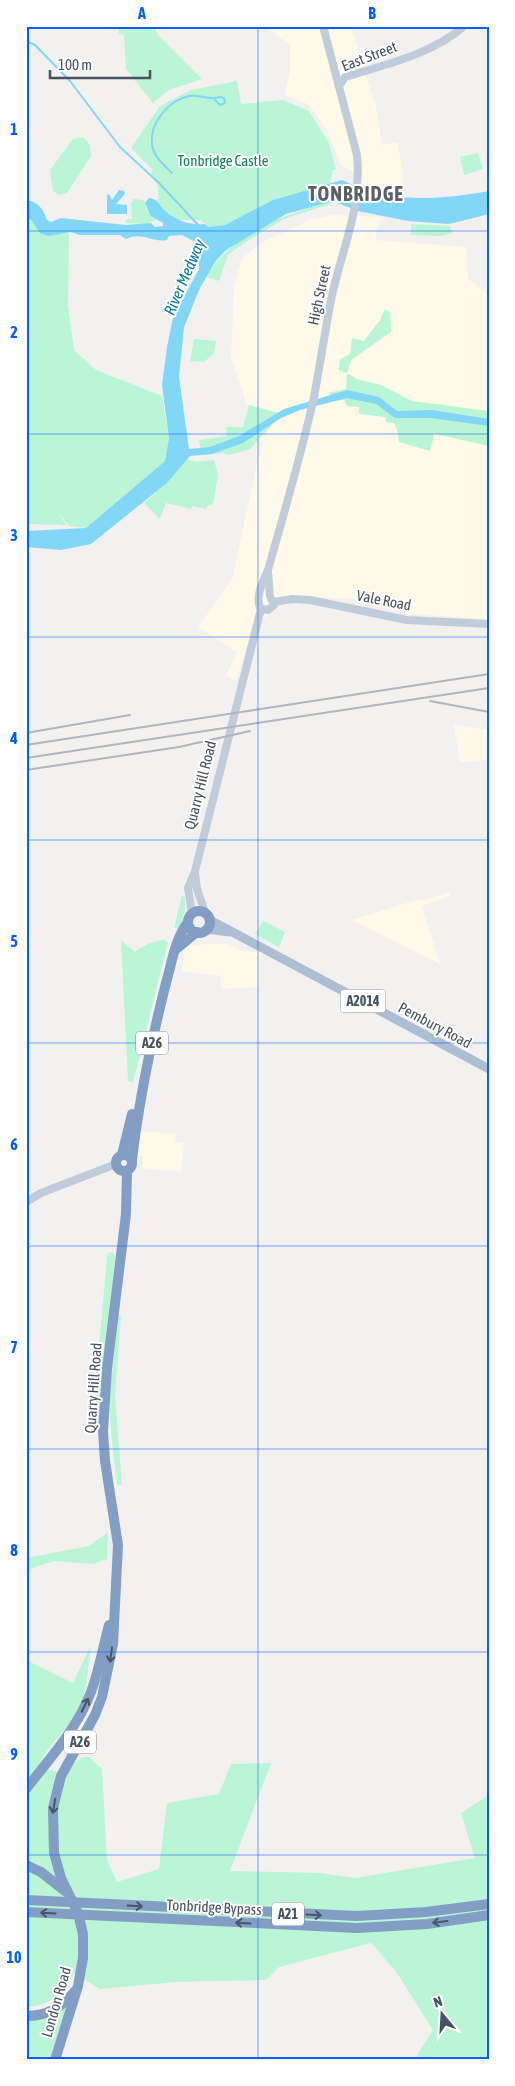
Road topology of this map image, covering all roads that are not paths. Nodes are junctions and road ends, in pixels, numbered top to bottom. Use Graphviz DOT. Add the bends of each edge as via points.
graph roads {
  1 [pos="323,26"];
  2 [pos="464,26"];
  3 [pos="339,86"];
  4 [pos="268,570"];
  5 [pos="260,597"];
  6 [pos="272,599"];
  7 [pos="261,609"];
  8 [pos="489,624"];
  9 [pos="194,871"];
  10 [pos="190,918"];
  11 [pos="205,923"];
  12 [pos="175,950"];
  13 [pos="489,1069"];
  14 [pos="142,1087"];
  15 [pos="122,1155"];
  16 [pos="132,1160"];
  17 [pos="116,1164"];
  18 [pos="127,1171"];
  19 [pos="26,1202"];
  20 [pos="113,1607"];
  21 [pos="27,1788"];
  22 [pos="26,1865"];
  23 [pos="57,1879"];
  24 [pos="69,1895"];
  25 [pos="26,1900"];
  26 [pos="489,1904"];
  27 [pos="26,1912"];
  28 [pos="489,1916"];
  29 [pos="78,1986"];
  30 [pos="29,2015"];
  31 [pos="55,2060"];
  1 -- 3 [label="main road, High Street"];
  2 -- 3 [label="main road, East Street" via="420,51 345,77"];
  3 -- 4 [label="main road, High Street" via="354,140 358,180 355,211 332,294 310,412"];
  4 -- 5 [label="main road, High Street"];
  4 -- 6 [label="main road, High Street"];
  5 -- 6 [label="main road" via="265,595"];
  5 -- 7 [label="main road" via="258,604"];
  6 -- 7 [label="main road" via="270,609"];
  6 -- 8 [label="main road, Vale Road" via="310,600 407,620"];
  7 -- 9 [label="main road, Quarry Hill Road"];
  9 -- 10 [label="main road, Quarry Hill Road" via="188,888"];
  9 -- 11 [label="main road, Quarry Hill Road"];
  10 -- 11 [label="highway" via="198,911"];
  10 -- 11 [label="highway" via="191,929"];
  10 -- 12 [label="highway, A26"];
  11 -- 12 [label="highway"];
  11 -- 13 [label="main road, Pembury Road / A2014" via="237,933"];
  12 -- 14 [label="highway, A26"];
  14 -- 15 [label="highway, A26" via="134,1102"];
  14 -- 16 [label="highway, A26"];
  15 -- 16 [label="highway"];
  15 -- 17 [label="highway"];
  16 -- 18 [label="highway"];
  17 -- 18 [label="highway" via="120,1170"];
  17 -- 19 [label="main road"];
  18 -- 20 [label="highway, Quarry Hill Road / A26" via="126,1214 104,1416 105,1461 118,1545"];
  21 -- 20 [label="highway, Quarry Hill Road / A26, one-way" via="67,1737 87,1700"];
  20 -- 23 [label="highway, Quarry Hill Road / A26, one-way" via="113,1644 102,1697 61,1776 53,1808"];
  22 -- 23 [label="highway"];
  23 -- 24 [label="highway, Quarry Hill Road / A26"];
  24 -- 29 [label="highway, London Road / A26" via="82,1924 83,1958"];
  25 -- 26 [label="highway, Tonbridge Bypass / A21, one-way" via="357,1916"];
  28 -- 27 [label="highway, Tonbridge Bypass / A21, one-way" via="357,1928"];
  29 -- 30 [label="highway" via="56,2009"];
  29 -- 31 [label="highway, London Road / A26"];
}
